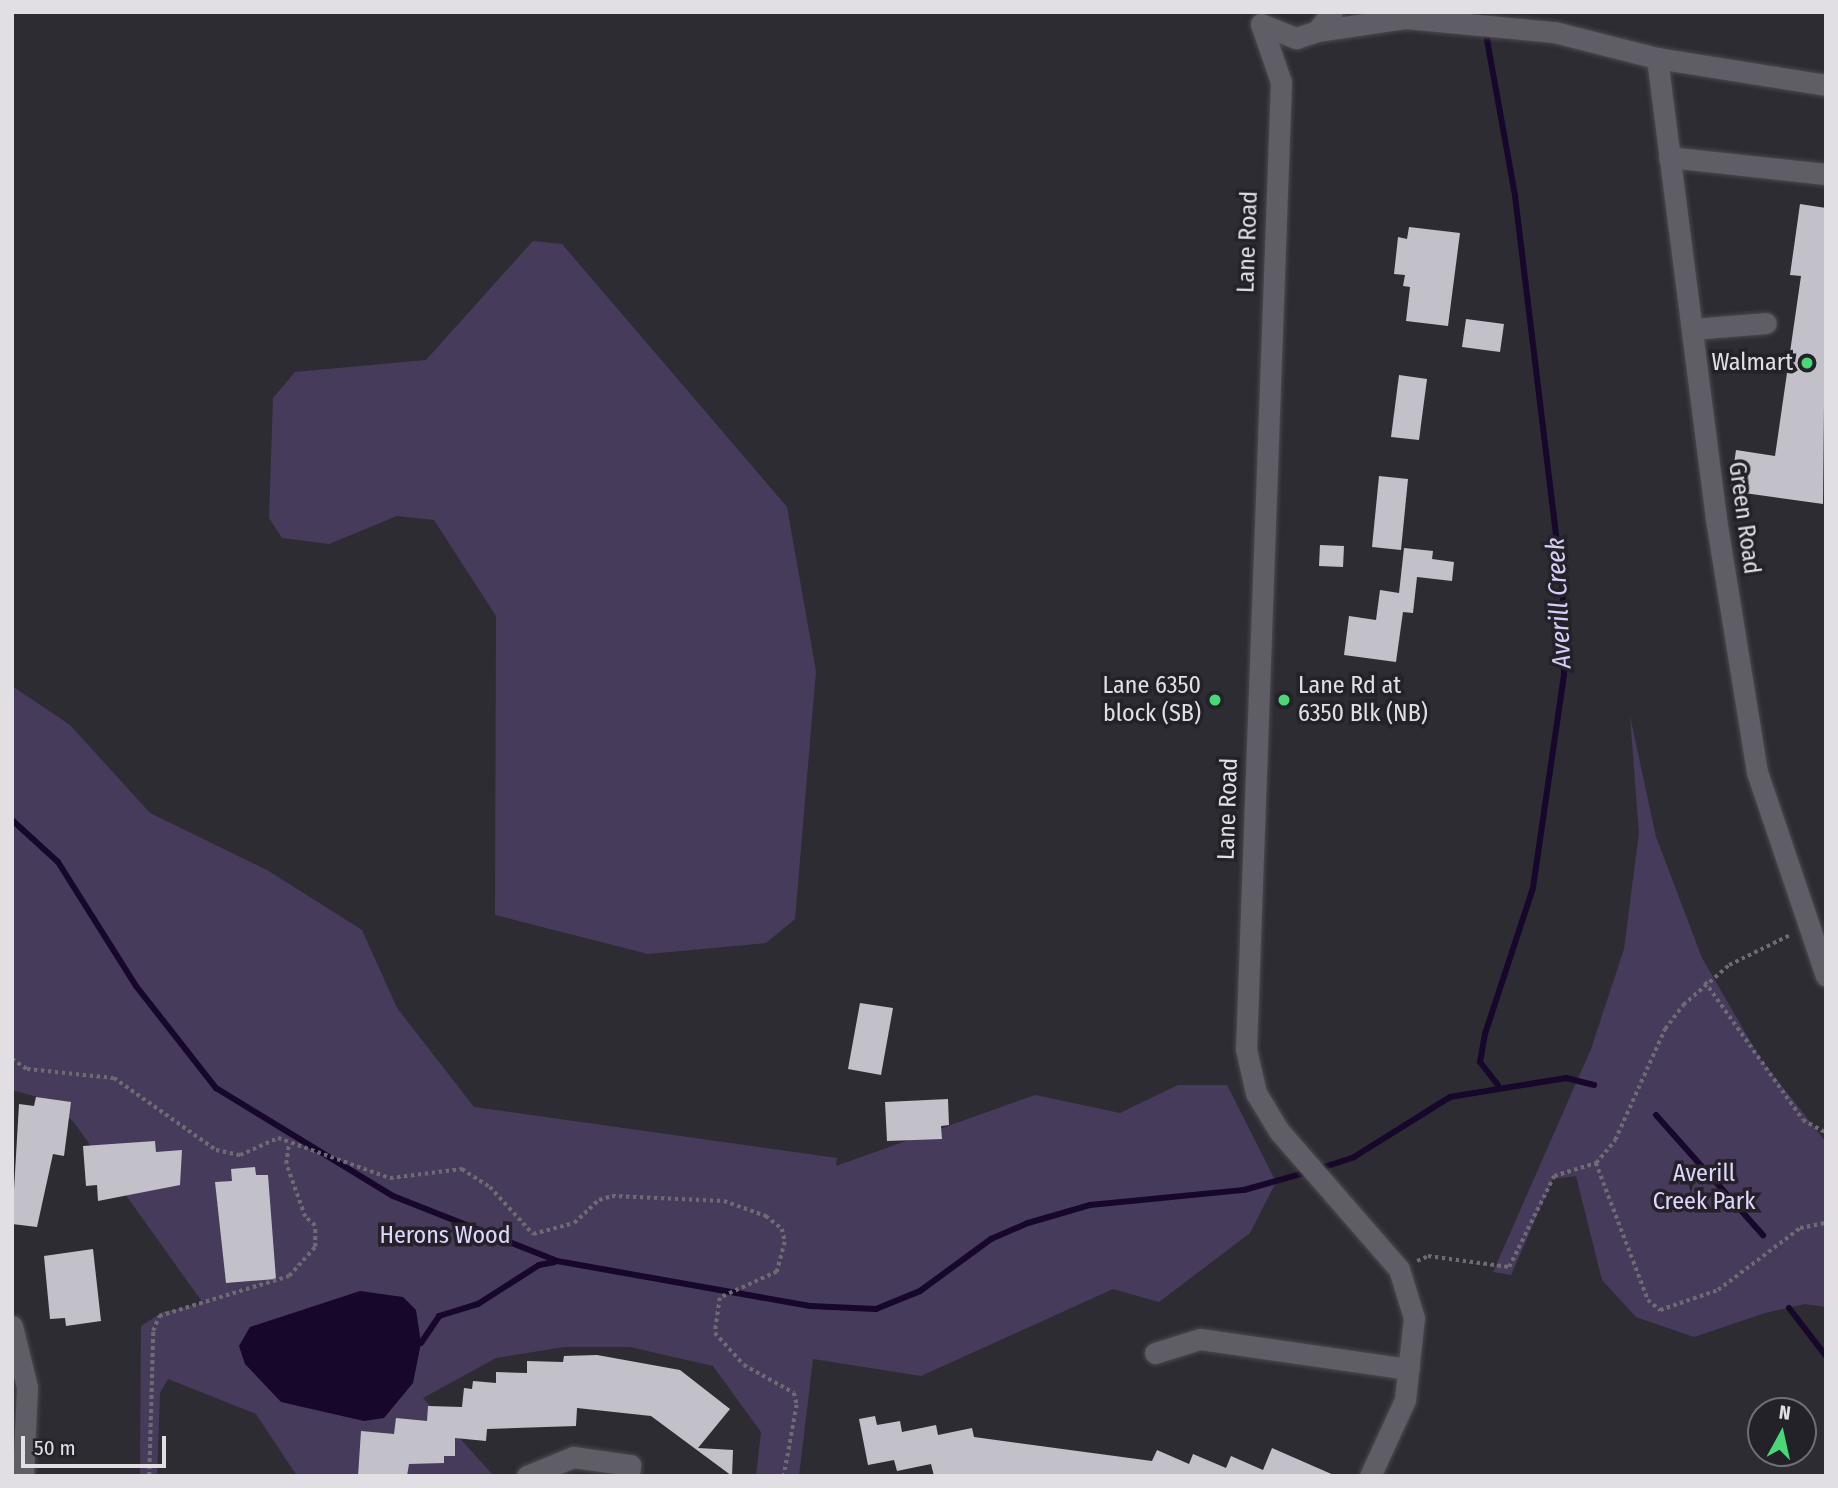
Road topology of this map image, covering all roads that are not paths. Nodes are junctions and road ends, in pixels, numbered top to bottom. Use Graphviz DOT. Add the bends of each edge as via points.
graph roads {
  1 [pos="1332,12"];
  2 [pos="1255,15"];
  3 [pos="1398,15"];
  4 [pos="1313,33"];
  5 [pos="1657,58"];
  6 [pos="1281,82"];
  7 [pos="1826,85"];
  8 [pos="1669,157"];
  9 [pos="1826,174"];
  10 [pos="1766,323"];
  11 [pos="1692,329"];
  12 [pos="1826,976"];
  13 [pos="12,1326"];
  14 [pos="1156,1353"];
  15 [pos="1409,1369"];
  16 [pos="23,1476"];
  17 [pos="527,1476"];
  18 [pos="629,1476"];
  19 [pos="1370,1476"];
  1 -- 4 [label="street, Lane Road"];
  2 -- 4 [label="street" via="1283,37"];
  2 -- 6 [label="street, Lane Road"];
  3 -- 4 [label="street"];
  3 -- 5 [label="street" via="1554,32"];
  4 -- 6 [label="street, Lane Road"];
  5 -- 7 [label="street"];
  5 -- 8 [label="street, Green Road"];
  6 -- 15 [label="street, Lane Road" via="1246,1049 1256,1093 1297,1150 1368,1227 1399,1269 1414,1318"];
  8 -- 9 [label="street"];
  8 -- 11 [label="street, Green Road"];
  10 -- 11 [label="street"];
  11 -- 12 [label="street, Green Road" via="1756,772"];
  13 -- 16 [label="street" via="29,1411"];
  14 -- 15 [label="street" via="1200,1339"];
  15 -- 19 [label="street, Lane Road" via="1405,1400"];
  17 -- 18 [label="street" via="573,1457 630,1465"];
}
